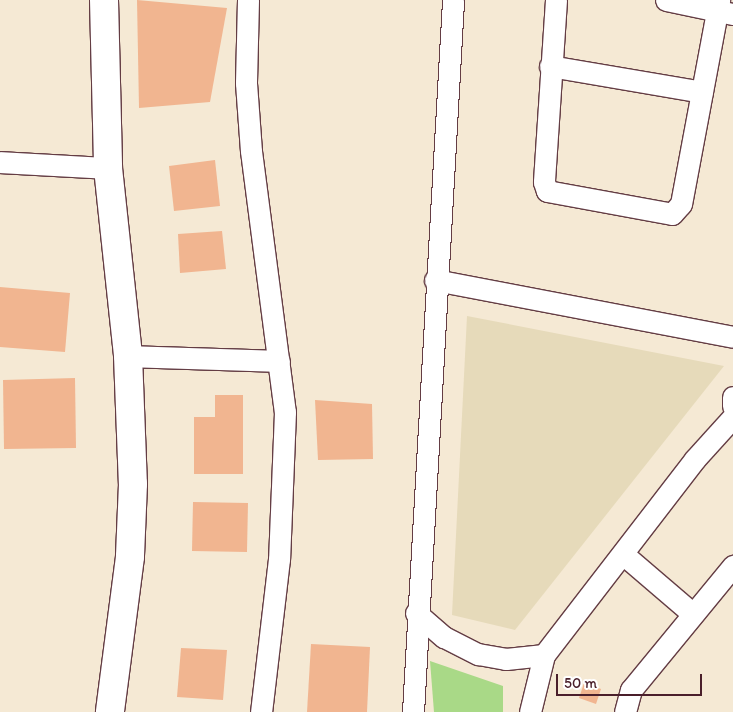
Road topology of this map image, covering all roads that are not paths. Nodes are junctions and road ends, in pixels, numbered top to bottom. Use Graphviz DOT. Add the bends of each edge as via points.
graph roads {
  1 [pos="104,0"];
  2 [pos="248,0"];
  3 [pos="453,0"];
  4 [pos="556,0"];
  5 [pos="666,0"];
  6 [pos="723,8"];
  7 [pos="550,66"];
  8 [pos="702,92"];
  9 [pos="0,162"];
  10 [pos="108,168"];
  11 [pos="435,280"];
  12 [pos="733,337"];
  13 [pos="128,356"];
  14 [pos="279,361"];
  15 [pos="733,397"];
  16 [pos="733,406"];
  17 [pos="733,417"];
  18 [pos="623,554"];
  19 [pos="733,566"];
  20 [pos="416,613"];
  21 [pos="693,614"];
  22 [pos="544,654"];
  23 [pos="110,712"];
  24 [pos="261,712"];
  25 [pos="413,712"];
  26 [pos="530,712"];
  27 [pos="625,712"];
  1 -- 10 [label="street"];
  2 -- 14 [label="street" via="251,151"];
  3 -- 11 [label="street"];
  4 -- 7 [label="street"];
  5 -- 6 [label="street"];
  6 -- 8 [label="street"];
  7 -- 8 [label="street"];
  7 -- 8 [label="street" via="544,182 547,191 557,196 676,213"];
  9 -- 10 [label="street"];
  10 -- 13 [label="street"];
  11 -- 12 [label="street"];
  11 -- 20 [label="street"];
  13 -- 14 [label="street"];
  13 -- 23 [label="street" via="130,557"];
  14 -- 24 [label="street" via="285,474"];
  15 -- 16 [label="street"];
  17 -- 18 [label="street" via="694,459"];
  18 -- 21 [label="street"];
  18 -- 22 [label="street"];
  19 -- 21 [label="street"];
  20 -- 22 [label="street" via="444,637 478,654 506,659"];
  20 -- 25 [label="street"];
  21 -- 27 [label="street" via="631,690"];
  22 -- 26 [label="street"];
}
